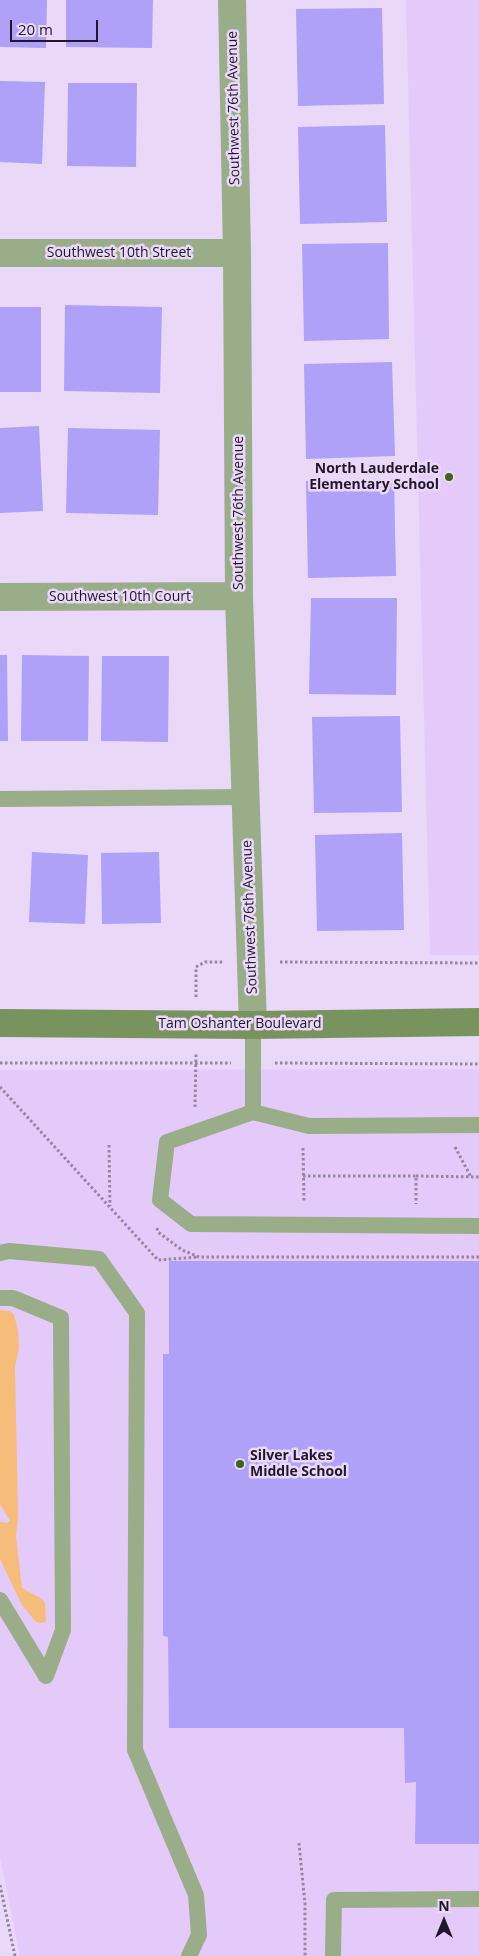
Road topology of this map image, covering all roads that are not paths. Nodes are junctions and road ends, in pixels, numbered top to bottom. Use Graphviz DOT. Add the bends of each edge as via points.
graph roads {
  1 [pos="232,0"];
  2 [pos="0,253"];
  3 [pos="237,253"];
  4 [pos="239,596"];
  5 [pos="0,597"];
  6 [pos="246,797"];
  7 [pos="0,799"];
  8 [pos="479,1022"];
  9 [pos="0,1023"];
  10 [pos="253,1025"];
  11 [pos="253,1112"];
  12 [pos="479,1125"];
  13 [pos="479,1226"];
  14 [pos="0,1253"];
  15 [pos="0,1298"];
  16 [pos="0,1600"];
  17 [pos="479,1899"];
  18 [pos="189,1956"];
  19 [pos="333,1956"];
  1 -- 3 [label="street, Southwest 76th Avenue"];
  2 -- 3 [label="street, Southwest 10th Street"];
  3 -- 4 [label="street, Southwest 76th Avenue"];
  4 -- 5 [label="street, Southwest 10th Court"];
  4 -- 6 [label="street, Southwest 76th Avenue"];
  6 -- 7 [label="lane"];
  6 -- 10 [label="street, Southwest 76th Avenue"];
  8 -- 10 [label="street, Tam Oshanter Boulevard"];
  9 -- 10 [label="street, Tam Oshanter Boulevard"];
  10 -- 11 [label="lane"];
  11 -- 12 [label="lane" via="309,1126"];
  11 -- 13 [label="lane" via="167,1142 160,1200 191,1224"];
  14 -- 18 [label="lane" via="9,1251 99,1259 137,1313 135,1750 196,1895 199,1935"];
  15 -- 16 [label="lane" via="13,1298 61,1318 63,1630 46,1676"];
  17 -- 19 [label="lane" via="334,1900"];
}
